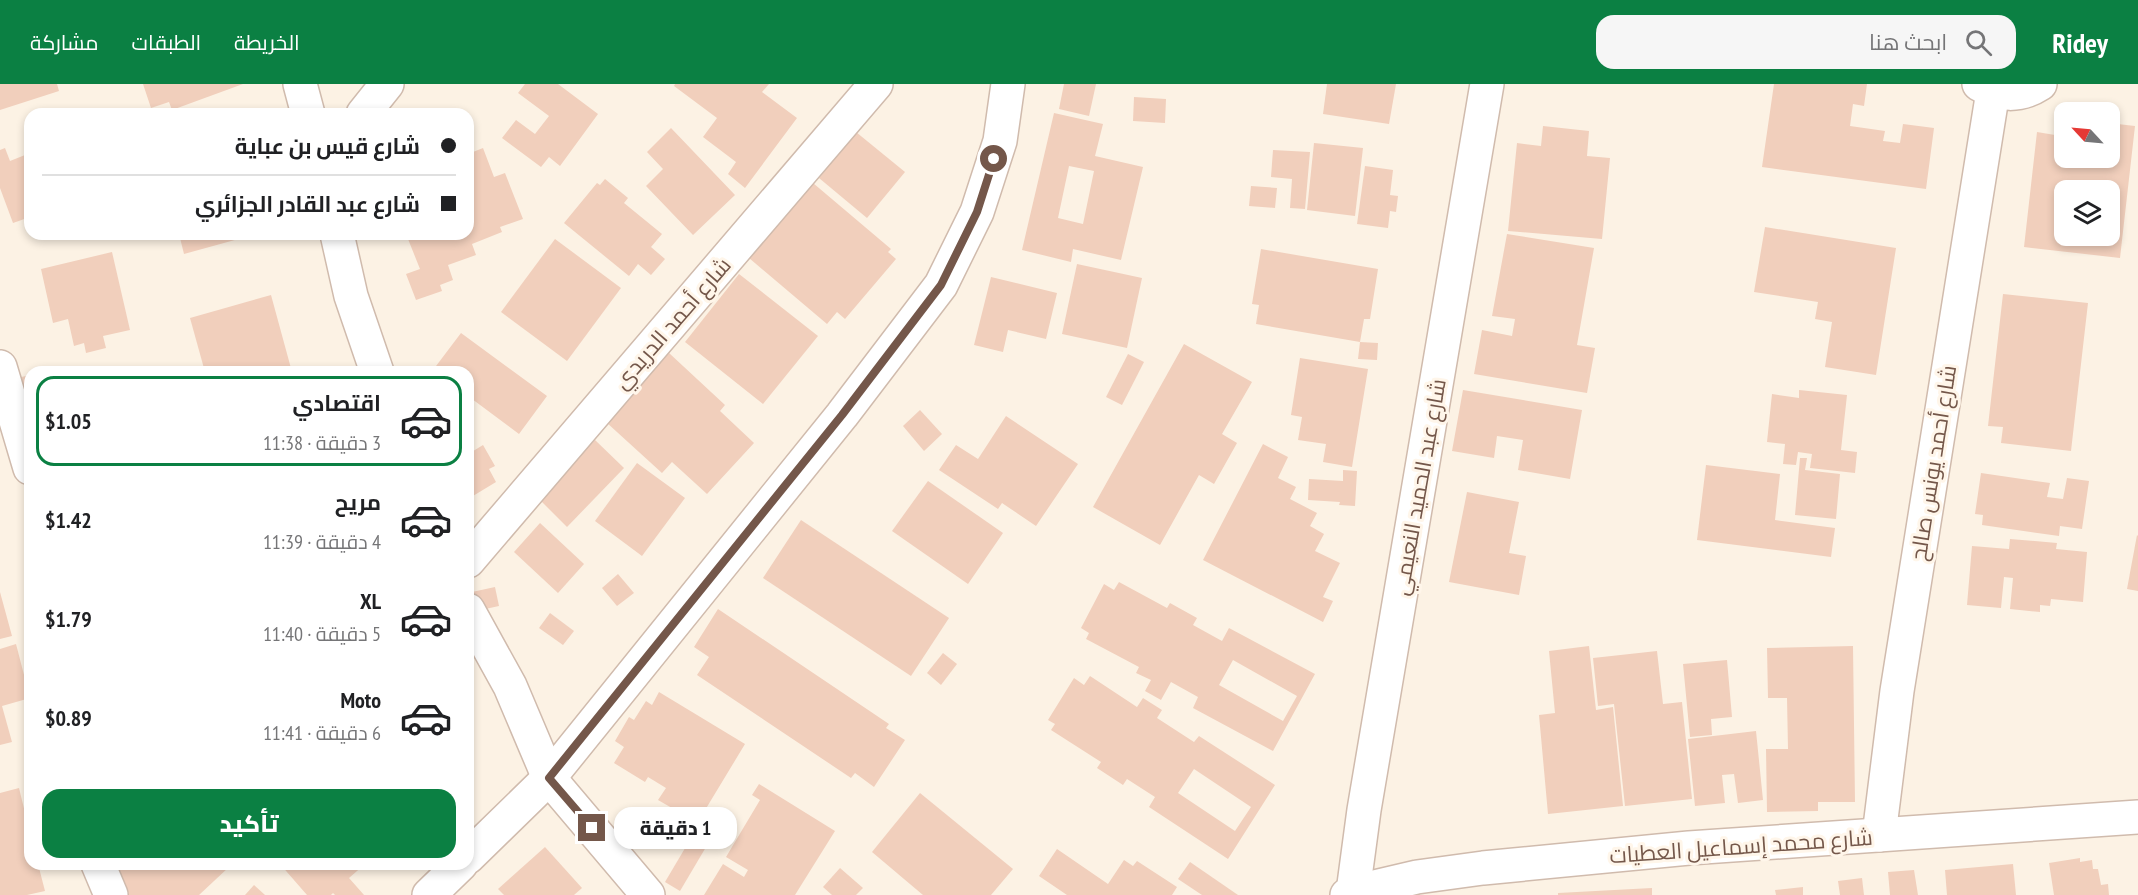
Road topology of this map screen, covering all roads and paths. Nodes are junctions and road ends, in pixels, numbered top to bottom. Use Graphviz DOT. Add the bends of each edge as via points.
graph roads {
  1 [pos="300,84"];
  2 [pos="387,84"];
  3 [pos="876,84"];
  4 [pos="1008,84"];
  5 [pos="1487,84"];
  6 [pos="2040,84"];
  7 [pos="1986,88"];
  8 [pos="306,108"];
  9 [pos="368,108"];
  10 [pos="338,240"];
  11 [pos="374,366"];
  12 [pos="0,367"];
  13 [pos="24,448"];
  14 [pos="474,554"];
  15 [pos="474,621"];
  16 [pos="549,778"];
  17 [pos="2138,817"];
  18 [pos="1879,835"];
  19 [pos="474,851"];
  20 [pos="101,870"];
  21 [pos="455,870"];
  22 [pos="1350,893"];
  23 [pos="111,895"];
  24 [pos="429,895"];
  25 [pos="648,895"];
  1 -- 8 [label="street"];
  2 -- 9 [label="street"];
  3 -- 14 [label="street, شارع أحمد الدريدي"];
  4 -- 16 [label="street" via="1000,141 977,212 941,285 842,415"];
  5 -- 22 [label="street, شارع عبد الحميد النعيمي"];
  6 -- 7 [label="street" via="2030,91 2011,94"];
  7 -- 18 [label="street, شارع أحمد يونس صالح"];
  10 -- 11 [label="street" via="351,296"];
  12 -- 13 [label="street"];
  15 -- 16 [label="street" via="510,686"];
  16 -- 19 [label="street"];
  16 -- 25 [label="street"];
  17 -- 18 [label="street, شارع محمد إسماعيل العطيات"];
  18 -- 22 [label="street, شارع محمد إسماعيل العطيات" via="1483,868 1417,877"];
  20 -- 23 [label="street"];
  21 -- 24 [label="street"];
}
